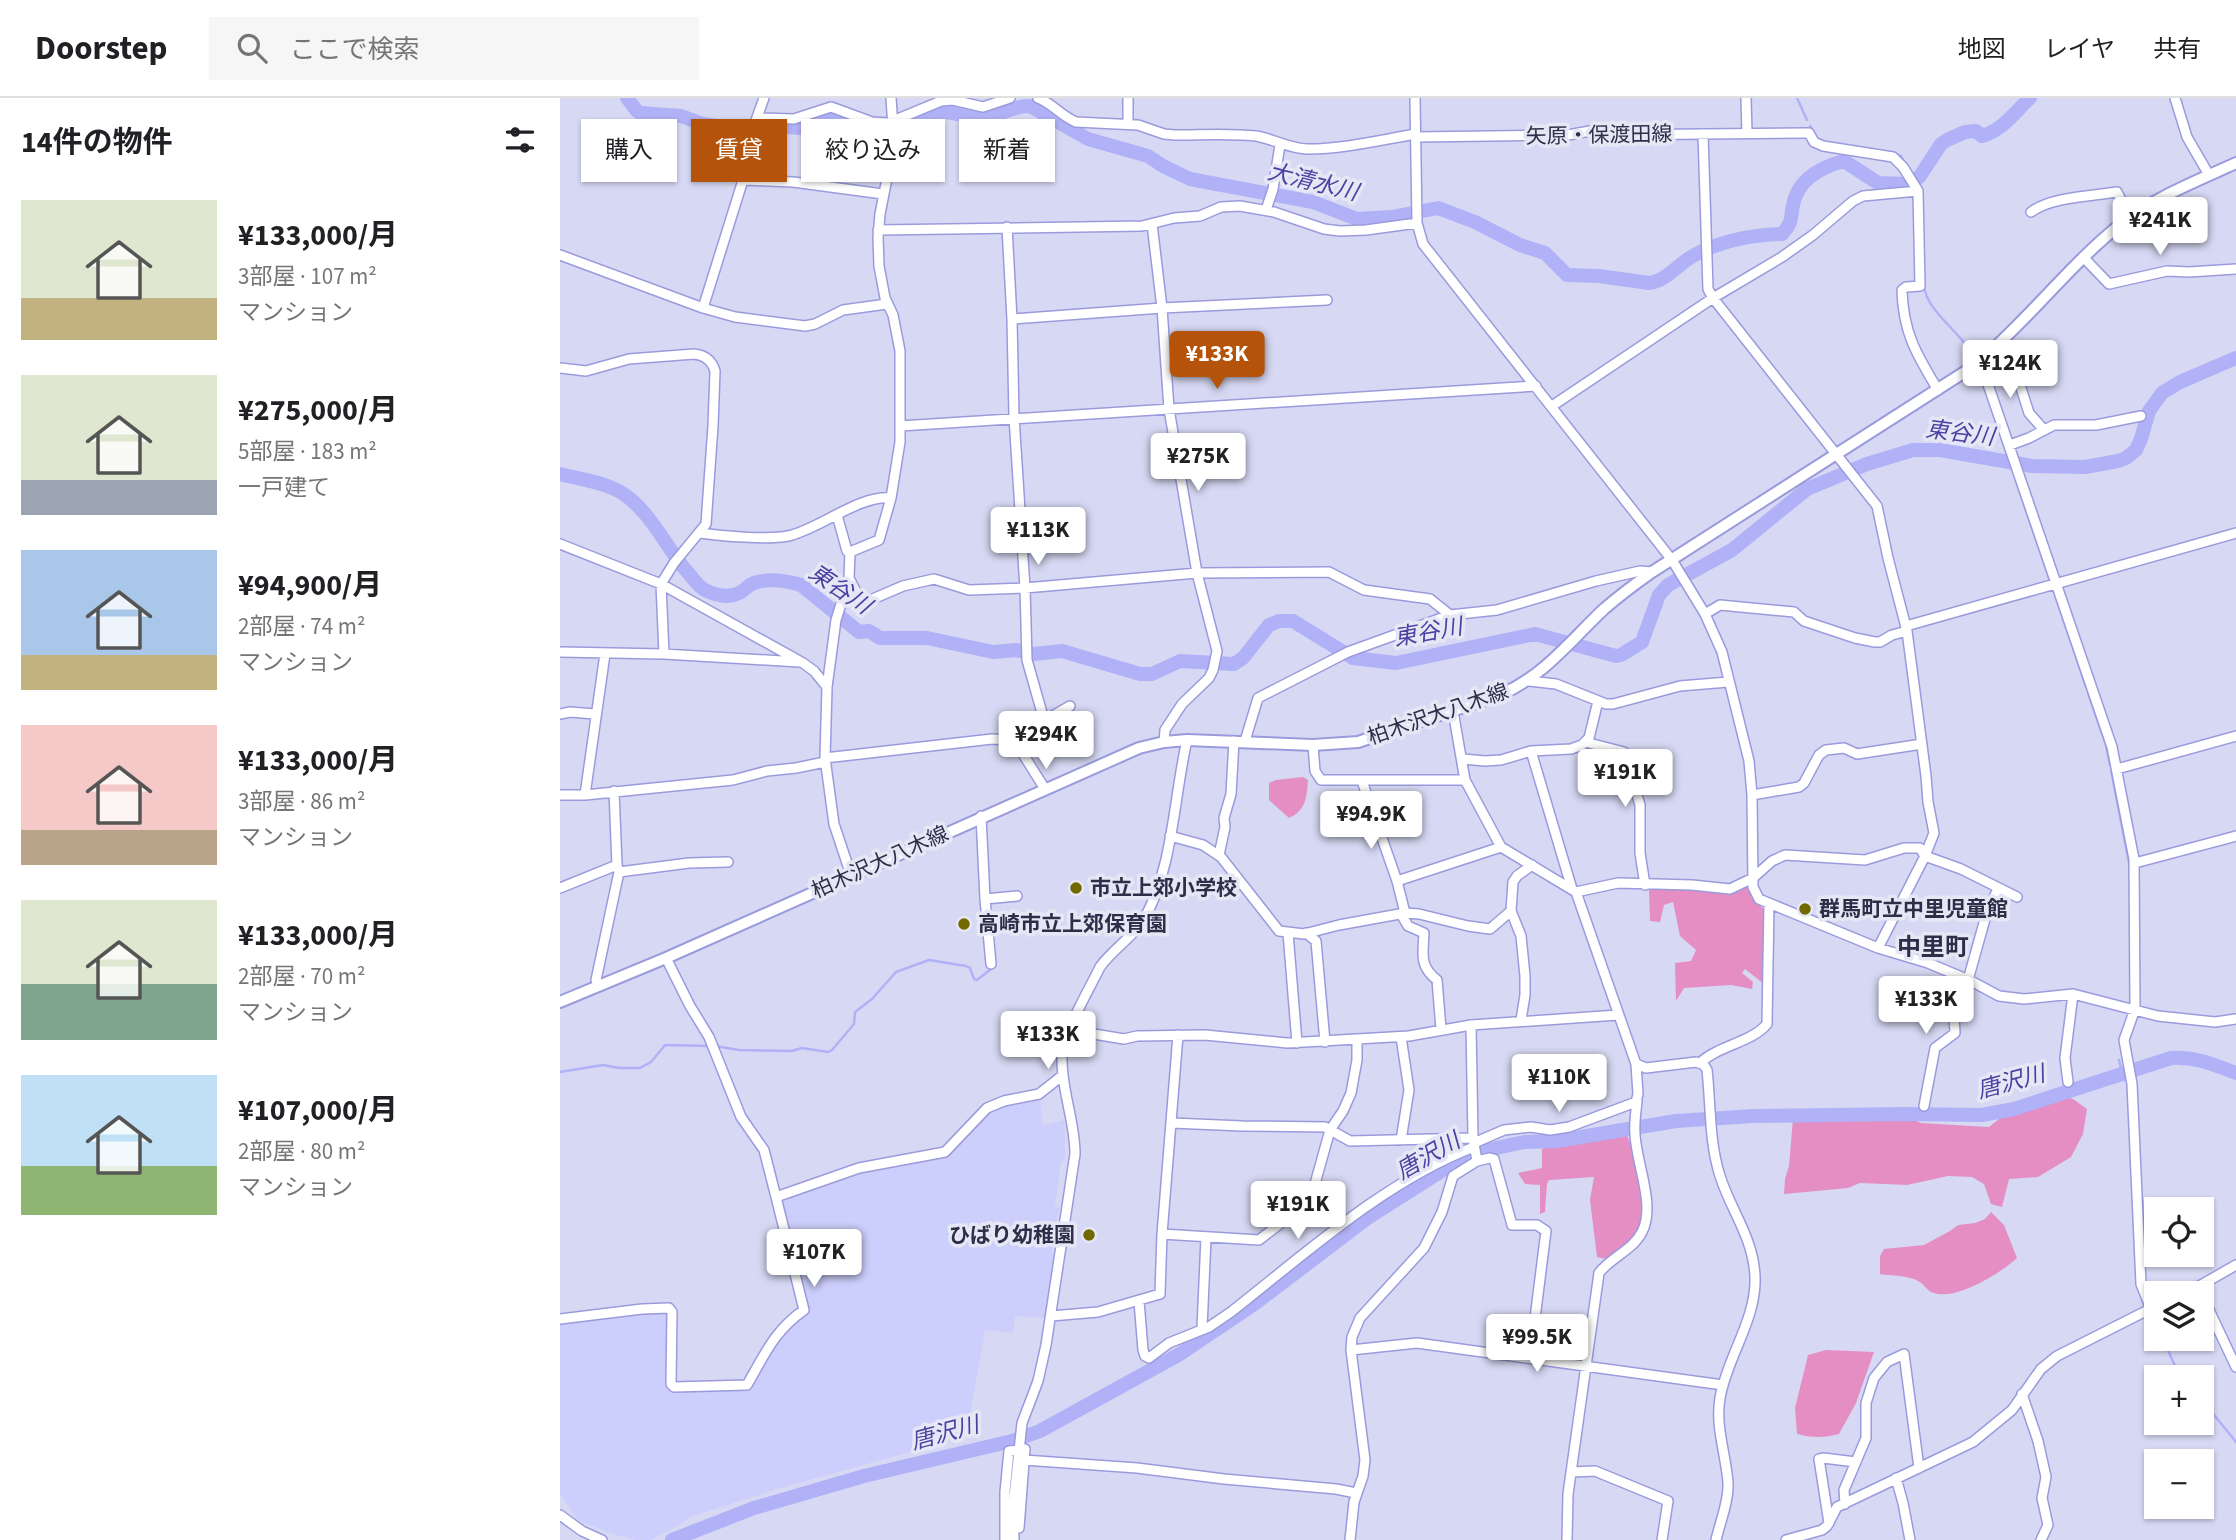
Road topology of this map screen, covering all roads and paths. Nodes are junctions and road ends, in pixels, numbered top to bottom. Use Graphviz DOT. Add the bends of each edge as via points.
graph roads {
  1 [pos="765,98"];
  2 [pos="1010,98"];
  3 [pos="1038,98"];
  4 [pos="1128,98"];
  5 [pos="1415,98"];
  6 [pos="1746,98"];
  7 [pos="2175,98"];
  8 [pos="891,100"];
  9 [pos="758,118"];
  10 [pos="866,119"];
  11 [pos="893,119"];
  12 [pos="903,119"];
  13 [pos="1128,124"];
  14 [pos="1747,133"];
  15 [pos="1703,134"];
  16 [pos="1416,136"];
  17 [pos="1280,145"];
  18 [pos="2236,163"];
  19 [pos="2209,176"];
  20 [pos="742,182"];
  21 [pos="787,182"];
  22 [pos="885,182"];
  23 [pos="1917,190"];
  24 [pos="883,194"];
  25 [pos="1266,210"];
  26 [pos="2031,212"];
  27 [pos="2130,217"];
  28 [pos="1417,221"];
  29 [pos="1152,224"];
  30 [pos="1007,227"];
  31 [pos="878,230"];
  32 [pos="560,255"];
  33 [pos="2083,257"];
  34 [pos="2236,269"];
  35 [pos="1713,298"];
  36 [pos="1327,300"];
  37 [pos="887,303"];
  38 [pos="704,308"];
  39 [pos="1162,308"];
  40 [pos="1012,318"];
  41 [pos="2003,340"];
  42 [pos="1980,361"];
  43 [pos="560,368"];
  44 [pos="1536,386"];
  45 [pos="1938,390"];
  46 [pos="1552,406"];
  47 [pos="1169,409"];
  48 [pos="2141,416"];
  49 [pos="1014,417"];
  50 [pos="900,426"];
  51 [pos="2044,430"];
  52 [pos="2010,447"];
  53 [pos="1835,453"];
  54 [pos="891,498"];
  55 [pos="837,514"];
  56 [pos="701,533"];
  57 [pos="2236,533"];
  58 [pos="560,544"];
  59 [pos="849,552"];
  60 [pos="1672,560"];
  61 [pos="1651,572"];
  62 [pos="1196,573"];
  63 [pos="849,578"];
  64 [pos="661,584"];
  65 [pos="2056,584"];
  66 [pos="1025,588"];
  67 [pos="1704,614"];
  68 [pos="1450,615"];
  69 [pos="1906,628"];
  70 [pos="560,652"];
  71 [pos="606,654"];
  72 [pos="664,654"];
  73 [pos="803,663"];
  74 [pos="1529,681"];
  75 [pos="1728,682"];
  76 [pos="827,687"];
  77 [pos="1598,701"];
  78 [pos="1070,706"];
  79 [pos="1453,711"];
  80 [pos="560,714"];
  81 [pos="595,715"];
  82 [pos="1044,720"];
  83 [pos="2236,736"];
  84 [pos="1011,740"];
  85 [pos="1187,740"];
  86 [pos="1240,741"];
  87 [pos="1164,742"];
  88 [pos="1585,742"];
  89 [pos="1922,744"];
  90 [pos="1312,745"];
  91 [pos="1531,751"];
  92 [pos="827,759"];
  93 [pos="1463,760"];
  94 [pos="2117,769"];
  95 [pos="1465,780"];
  96 [pos="1362,781"];
  97 [pos="1045,789"];
  98 [pos="614,790"];
  99 [pos="560,795"];
  100 [pos="585,795"];
  101 [pos="1752,795"];
  102 [pos="981,816"];
  103 [pos="1170,836"];
  104 [pos="2236,836"];
  105 [pos="1501,847"];
  106 [pos="1219,855"];
  107 [pos="1925,856"];
  108 [pos="728,862"];
  109 [pos="2135,863"];
  110 [pos="1532,866"];
  111 [pos="618,868"];
  112 [pos="851,875"];
  113 [pos="1753,878"];
  114 [pos="1397,881"];
  115 [pos="1645,885"];
  116 [pos="560,888"];
  117 [pos="1998,888"];
  118 [pos="1574,891"];
  119 [pos="1017,895"];
  120 [pos="2017,897"];
  121 [pos="985,899"];
  122 [pos="1769,904"];
  123 [pos="1511,911"];
  124 [pos="1403,914"];
  125 [pos="1288,933"];
  126 [pos="1307,933"];
  127 [pos="1878,948"];
  128 [pos="667,958"];
  129 [pos="991,964"];
  130 [pos="1956,975"];
  131 [pos="1968,979"];
  132 [pos="599,986"];
  133 [pos="2073,994"];
  134 [pos="560,1002"];
  135 [pos="2135,1009"];
  136 [pos="1618,1015"];
  137 [pos="2236,1018"];
  138 [pos="1521,1020"];
  139 [pos="1471,1025"];
  140 [pos="1441,1029"];
  141 [pos="1070,1030"];
  142 [pos="1178,1035"];
  143 [pos="1401,1037"];
  144 [pos="1357,1039"];
  145 [pos="1325,1042"];
  146 [pos="1297,1043"];
  147 [pos="1700,1063"];
  148 [pos="1636,1064"];
  149 [pos="1063,1075"];
  150 [pos="2068,1082"];
  151 [pos="1637,1101"];
  152 [pos="1924,1106"];
  153 [pos="1172,1123"];
  154 [pos="1330,1130"];
  155 [pos="1401,1140"];
  156 [pos="1474,1144"];
  157 [pos="1477,1160"];
  158 [pos="776,1197"];
  159 [pos="1162,1234"];
  160 [pos="1206,1238"];
  161 [pos="2236,1265"];
  162 [pos="2214,1282"];
  163 [pos="2144,1290"];
  164 [pos="1139,1301"];
  165 [pos="2144,1313"];
  166 [pos="1051,1316"];
  167 [pos="560,1318"];
  168 [pos="2214,1321"];
  169 [pos="1202,1328"];
  170 [pos="1351,1350"];
  171 [pos="1530,1358"];
  172 [pos="1587,1366"];
  173 [pos="2236,1367"];
  174 [pos="1723,1385"];
  175 [pos="2022,1394"];
  176 [pos="1019,1447"];
  177 [pos="1024,1460"];
  178 [pos="1856,1462"];
  179 [pos="1919,1468"];
  180 [pos="1572,1472"];
  181 [pos="1896,1478"];
  182 [pos="1356,1493"];
  183 [pos="1845,1504"];
  184 [pos="560,1515"];
  185 [pos="1829,1522"];
  186 [pos="602,1540"];
  187 [pos="1005,1540"];
  188 [pos="1014,1540"];
  189 [pos="1020,1540"];
  190 [pos="1350,1540"];
  191 [pos="1567,1540"];
  192 [pos="1662,1540"];
  193 [pos="1716,1540"];
  194 [pos="1786,1540"];
  195 [pos="1910,1540"];
  196 [pos="2041,1540"];
  1 -- 9 [label="street"];
  2 -- 12 [label="street" via="983,107 941,101"];
  3 -- 13 [label="street, 矢原・保渡田線" via="1076,122"];
  4 -- 13 [label="street"];
  5 -- 16 [label="street"];
  6 -- 14 [label="street"];
  7 -- 19 [label="street" via="2187,137"];
  8 -- 11 [label="street"];
  9 -- 10 [label="street" via="794,119 831,107"];
  13 -- 17 [label="street, 矢原・保渡田線" via="1175,135 1256,136"];
  14 -- 15 [label="street, 矢原・保渡田線"];
  14 -- 23 [label="street, 矢原・保渡田線" via="1809,133 1823,146 1894,156"];
  15 -- 16 [label="street, 矢原・保渡田線" via="1603,135 1590,131"];
  15 -- 35 [label="street" via="1708,289"];
  16 -- 17 [label="street, 矢原・保渡田線" via="1308,149"];
  16 -- 28 [label="street"];
  17 -- 25 [label="street"];
  18 -- 19 [label="main road, 柏木沢大八木線"];
  19 -- 27 [label="main road, 柏木沢大八木線"];
  20 -- 38 [label="street"];
  21 -- 24 [label="street"];
  22 -- 24 [label="street"];
  23 -- 35 [label="street" via="1863,195 1782,257"];
  23 -- 45 [label="street" via="1920,286 1901,292 1912,345"];
  24 -- 31 [label="street"];
  25 -- 28 [label="street" via="1340,231"];
  25 -- 29 [label="street" via="1221,207 1200,216"];
  26 -- 27 [label="street" via="2051,202 2117,192"];
  27 -- 33 [label="main road, 柏木沢大八木線"];
  28 -- 44 [label="street" via="1423,244"];
  29 -- 30 [label="street"];
  29 -- 39 [label="street"];
  30 -- 31 [label="street"];
  30 -- 40 [label="street"];
  31 -- 37 [label="street"];
  32 -- 38 [label="street"];
  33 -- 34 [label="street" via="2109,284 2167,271"];
  33 -- 41 [label="main road, 柏木沢大八木線"];
  35 -- 46 [label="street"];
  35 -- 53 [label="street"];
  36 -- 39 [label="street"];
  37 -- 38 [label="street" via="844,310 805,326"];
  37 -- 50 [label="street" via="900,351"];
  39 -- 40 [label="street"];
  39 -- 47 [label="street"];
  40 -- 49 [label="street"];
  41 -- 42 [label="main road, 柏木沢大八木線"];
  41 -- 51 [label="street" via="2014,353 2029,413"];
  42 -- 45 [label="main road, 柏木沢大八木線"];
  42 -- 52 [label="street"];
  43 -- 56 [label="street" via="586,371 629,359 694,354 713,364 713,426 706,524"];
  44 -- 46 [label="street"];
  44 -- 47 [label="street"];
  45 -- 53 [label="main road, 柏木沢大八木線"];
  46 -- 60 [label="street"];
  47 -- 49 [label="street"];
  47 -- 62 [label="street"];
  48 -- 51 [label="street" via="2096,425 2054,425"];
  49 -- 50 [label="street"];
  49 -- 66 [label="street"];
  50 -- 54 [label="street"];
  51 -- 52 [label="street"];
  52 -- 65 [label="street"];
  53 -- 60 [label="main road, 柏木沢大八木線"];
  53 -- 69 [label="street" via="1877,506"];
  54 -- 55 [label="street"];
  54 -- 59 [label="street" via="878,540"];
  55 -- 56 [label="street" via="787,536"];
  55 -- 59 [label="street"];
  56 -- 64 [label="street"];
  57 -- 65 [label="street"];
  58 -- 64 [label="street"];
  59 -- 63 [label="street"];
  60 -- 61 [label="main road, 柏木沢大八木線"];
  60 -- 67 [label="street"];
  61 -- 68 [label="street" via="1596,581 1497,610"];
  61 -- 74 [label="main road, 柏木沢大八木線"];
  62 -- 66 [label="street"];
  62 -- 68 [label="street" via="1329,572 1364,590 1430,599"];
  62 -- 87 [label="street" via="1217,657 1209,678 1172,719"];
  63 -- 66 [label="street" via="859,598 868,601 934,579 969,590"];
  63 -- 76 [label="street" via="836,620"];
  64 -- 72 [label="street"];
  64 -- 73 [label="street"];
  65 -- 69 [label="street"];
  65 -- 94 [label="street"];
  66 -- 82 [label="street" via="1027,660"];
  67 -- 69 [label="street" via="1720,605 1794,612 1804,621 1875,642"];
  67 -- 75 [label="street" via="1722,652"];
  68 -- 86 [label="street" via="1349,652 1258,698"];
  69 -- 89 [label="street"];
  70 -- 71 [label="street"];
  71 -- 72 [label="street"];
  71 -- 81 [label="street"];
  72 -- 73 [label="street"];
  73 -- 76 [label="street"];
  74 -- 77 [label="street" via="1556,684"];
  74 -- 79 [label="main road, 柏木沢大八木線"];
  75 -- 77 [label="street" via="1680,686 1613,704"];
  75 -- 101 [label="street" via="1745,739"];
  76 -- 92 [label="street"];
  77 -- 88 [label="street"];
  78 -- 82 [label="street"];
  79 -- 90 [label="main road, 柏木沢大八木線" via="1369,739"];
  79 -- 93 [label="street"];
  80 -- 81 [label="street"];
  81 -- 100 [label="street"];
  82 -- 84 [label="street"];
  83 -- 94 [label="street"];
  84 -- 92 [label="street"];
  84 -- 97 [label="street"];
  85 -- 86 [label="main road, 柏木沢大八木線"];
  85 -- 87 [label="main road, 柏木沢大八木線"];
  85 -- 103 [label="street"];
  86 -- 90 [label="main road, 柏木沢大八木線"];
  86 -- 106 [label="street"];
  87 -- 97 [label="main road, 柏木沢大八木線" via="1139,748"];
  88 -- 91 [label="street" via="1571,749"];
  88 -- 115 [label="street" via="1624,752 1640,805"];
  89 -- 101 [label="street" via="1857,754 1844,748 1826,750 1800,787"];
  89 -- 107 [label="street" via="1934,833"];
  90 -- 96 [label="street" via="1315,771 1321,780"];
  91 -- 93 [label="street" via="1501,760"];
  91 -- 118 [label="street"];
  92 -- 98 [label="street" via="733,780"];
  92 -- 112 [label="street" via="834,824"];
  93 -- 95 [label="street"];
  94 -- 109 [label="street"];
  95 -- 96 [label="street"];
  95 -- 105 [label="street"];
  96 -- 114 [label="street"];
  97 -- 102 [label="main road, 柏木沢大八木線"];
  98 -- 100 [label="street"];
  98 -- 111 [label="street"];
  99 -- 100 [label="street"];
  101 -- 113 [label="street"];
  102 -- 112 [label="main road, 柏木沢大八木線"];
  102 -- 121 [label="street"];
  103 -- 106 [label="street" via="1203,845"];
  103 -- 141 [label="street" via="1146,916 1100,967"];
  104 -- 109 [label="street"];
  105 -- 110 [label="street"];
  105 -- 114 [label="street"];
  106 -- 125 [label="street" via="1275,929"];
  107 -- 113 [label="street" via="1920,848 1866,860 1785,855"];
  107 -- 117 [label="street"];
  107 -- 127 [label="street"];
  108 -- 111 [label="street"];
  109 -- 135 [label="street"];
  110 -- 118 [label="street"];
  110 -- 123 [label="street" via="1513,881"];
  111 -- 116 [label="street"];
  111 -- 132 [label="street" via="596,980"];
  112 -- 128 [label="main road, 柏木沢大八木線"];
  113 -- 115 [label="street" via="1730,890"];
  113 -- 122 [label="street" via="1759,899"];
  114 -- 124 [label="street"];
  115 -- 118 [label="street" via="1612,884"];
  117 -- 120 [label="street"];
  117 -- 131 [label="street"];
  118 -- 136 [label="street"];
  119 -- 121 [label="street"];
  121 -- 129 [label="street"];
  122 -- 127 [label="street"];
  122 -- 147 [label="street" via="1767,1024"];
  123 -- 124 [label="street" via="1490,929"];
  123 -- 138 [label="street" via="1521,936 1524,962"];
  124 -- 126 [label="street"];
  124 -- 140 [label="street" via="1408,926 1424,933 1423,962 1426,972 1437,980"];
  125 -- 126 [label="street"];
  125 -- 146 [label="street"];
  126 -- 145 [label="street" via="1316,941"];
  127 -- 130 [label="street"];
  128 -- 132 [label="main road, 柏木沢大八木線"];
  128 -- 158 [label="street" via="709,1037 741,1117 764,1150"];
  130 -- 131 [label="street"];
  130 -- 152 [label="street" via="1955,1033 1935,1048"];
  131 -- 133 [label="street" via="2006,997"];
  132 -- 134 [label="main road, 柏木沢大八木線"];
  133 -- 135 [label="street"];
  133 -- 150 [label="street" via="2065,1058"];
  135 -- 137 [label="street" via="2215,1022"];
  135 -- 163 [label="street" via="2124,1040 2131,1078"];
  136 -- 138 [label="street"];
  136 -- 148 [label="street"];
  138 -- 139 [label="street"];
  139 -- 140 [label="street"];
  139 -- 156 [label="street"];
  140 -- 143 [label="street"];
  141 -- 142 [label="street" via="1124,1039"];
  141 -- 149 [label="street" via="1063,1048"];
  142 -- 146 [label="street"];
  142 -- 153 [label="street"];
  143 -- 144 [label="street"];
  143 -- 155 [label="street" via="1409,1090"];
  144 -- 145 [label="street"];
  144 -- 154 [label="street" via="1351,1093"];
  145 -- 146 [label="street"];
  147 -- 148 [label="street" via="1646,1068"];
  147 -- 174 [label="street" via="1707,1070 1719,1173 1747,1234 1755,1276 1751,1306"];
  148 -- 151 [label="street"];
  149 -- 158 [label="street" via="1039,1094 987,1108 945,1152 859,1168"];
  149 -- 166 [label="street" via="1075,1154"];
  151 -- 156 [label="street" via="1569,1127 1504,1130"];
  151 -- 172 [label="street" via="1634,1134 1646,1217 1643,1231 1599,1273"];
  153 -- 154 [label="street"];
  153 -- 159 [label="street"];
  154 -- 155 [label="street" via="1350,1141"];
  154 -- 160 [label="street" via="1308,1202 1259,1240"];
  155 -- 156 [label="street"];
  156 -- 157 [label="street"];
  156 -- 169 [label="street" via="1368,1205 1231,1312"];
  157 -- 170 [label="street" via="1453,1176 1430,1238 1360,1318"];
  157 -- 171 [label="street" via="1494,1159 1512,1225 1537,1225 1546,1231"];
  158 -- 167 [label="street" via="804,1310 776,1335 747,1385 674,1387 669,1308"];
  159 -- 160 [label="street"];
  159 -- 164 [label="street" via="1160,1294"];
  160 -- 169 [label="street"];
  161 -- 162 [label="street"];
  164 -- 166 [label="street" via="1098,1312"];
  164 -- 169 [label="street" via="1147,1358"];
  165 -- 175 [label="street" via="2057,1356"];
  166 -- 176 [label="street"];
  168 -- 173 [label="street"];
  170 -- 171 [label="street" via="1417,1342"];
  170 -- 182 [label="street" via="1365,1460"];
  171 -- 172 [label="street"];
  172 -- 174 [label="street"];
  172 -- 180 [label="street"];
  174 -- 193 [label="street" via="1718,1415 1728,1484"];
  175 -- 179 [label="street" via="2003,1420 1973,1442"];
  175 -- 196 [label="street" via="2046,1477 2042,1498 2048,1525"];
  176 -- 177 [label="street" via="1025,1449"];
  176 -- 187 [label="street" via="1009,1451"];
  176 -- 188 [label="street"];
  177 -- 182 [label="street"];
  177 -- 189 [label="street"];
  178 -- 179 [label="street" via="1866,1438 1866,1403 1874,1378 1887,1362 1904,1354"];
  178 -- 183 [label="street" via="1844,1490"];
  178 -- 185 [label="street" via="1819,1459"];
  179 -- 181 [label="street"];
  180 -- 191 [label="street"];
  180 -- 192 [label="street" via="1595,1471 1668,1501"];
  181 -- 183 [label="street"];
  181 -- 195 [label="street"];
  182 -- 190 [label="street"];
  183 -- 185 [label="street" via="1833,1511"];
  184 -- 186 [label="street"];
  185 -- 194 [label="street" via="1822,1530"];
}
